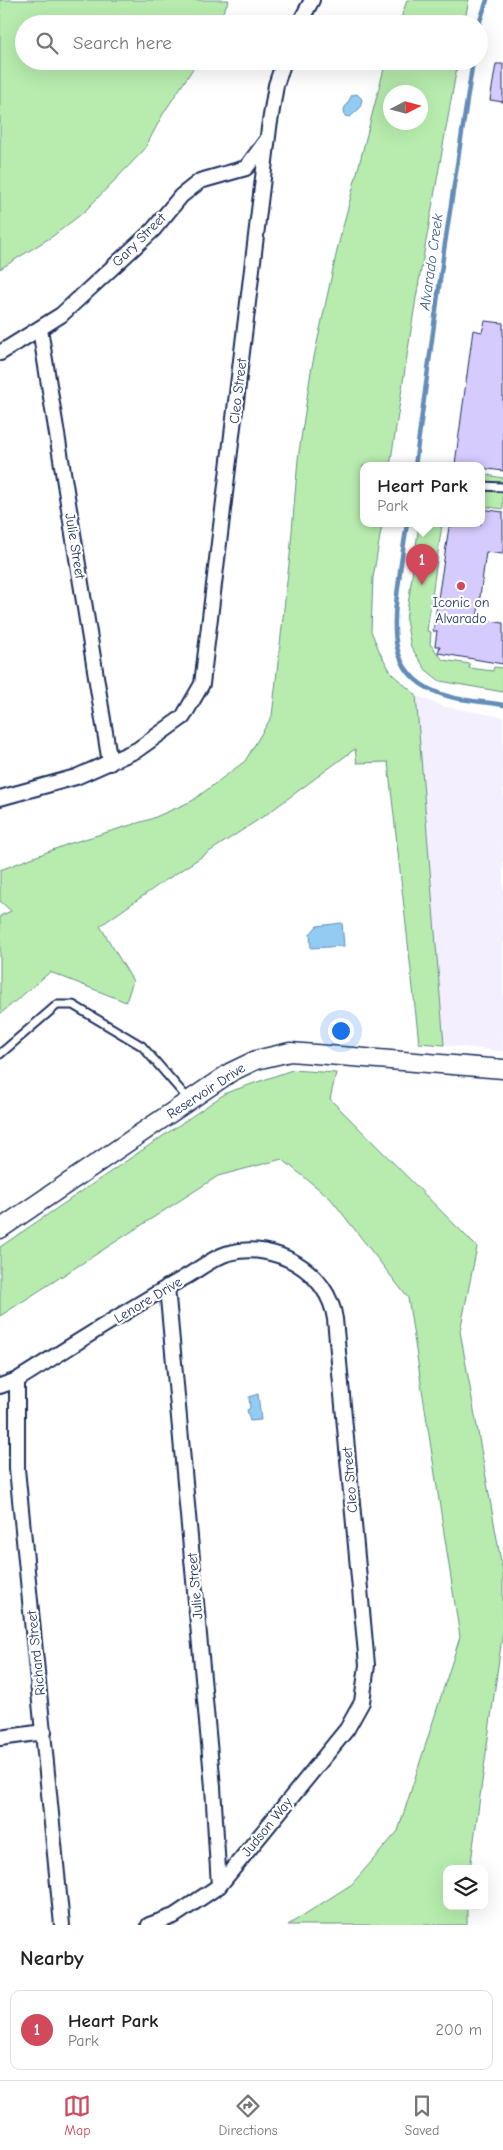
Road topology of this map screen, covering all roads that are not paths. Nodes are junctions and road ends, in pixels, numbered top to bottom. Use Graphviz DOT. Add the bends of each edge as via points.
graph roads {
  1 [pos="312,0"];
  2 [pos="304,15"];
  3 [pos="281,70"];
  4 [pos="269,128"];
  5 [pos="40,329"];
  6 [pos="0,353"];
  7 [pos="485,486"];
  8 [pos="503,487"];
  9 [pos="110,763"];
  10 [pos="0,798"];
  11 [pos="0,1054"];
  12 [pos="503,1070"];
  13 [pos="190,1100"];
  14 [pos="0,1229"];
  15 [pos="304,1268"];
  16 [pos="167,1287"];
  17 [pos="18,1380"];
  18 [pos="0,1386"];
  19 [pos="362,1702"];
  20 [pos="44,1732"];
  21 [pos="0,1738"];
  22 [pos="220,1886"];
  23 [pos="62,1925"];
  24 [pos="149,1925"];
  1 -- 2 [label="street"];
  3 -- 4 [label="street, Cleo Street"];
  4 -- 5 [label="street, Gary Street" via="264,145 246,168 200,181 62,315"];
  4 -- 9 [label="street, Cleo Street" via="202,684 183,717 137,750"];
  5 -- 6 [label="street, Gary Street"];
  5 -- 9 [label="street, Julie Street"];
  7 -- 8 [label="lane"];
  9 -- 10 [label="street" via="76,778"];
  11 -- 13 [label="lane" via="57,1004 73,1005 142,1046"];
  12 -- 13 [label="street, Reservoir Drive" via="290,1052 256,1060 231,1072"];
  13 -- 14 [label="street, Reservoir Drive"];
  15 -- 16 [label="street, Lenore Drive" via="268,1252 241,1251 227,1253"];
  15 -- 19 [label="street, Cleo Street" via="324,1288 335,1317 367,1665"];
  16 -- 17 [label="street, Lenore Drive"];
  16 -- 22 [label="street, Julie Street"];
  17 -- 18 [label="street, Lenore Drive"];
  17 -- 20 [label="street, Richard Street" via="17,1469"];
  19 -- 22 [label="street, Judson Way" via="347,1729"];
  20 -- 21 [label="street"];
  20 -- 23 [label="street, Richard Street"];
  22 -- 24 [label="street, Judson Way" via="174,1916"];
}
